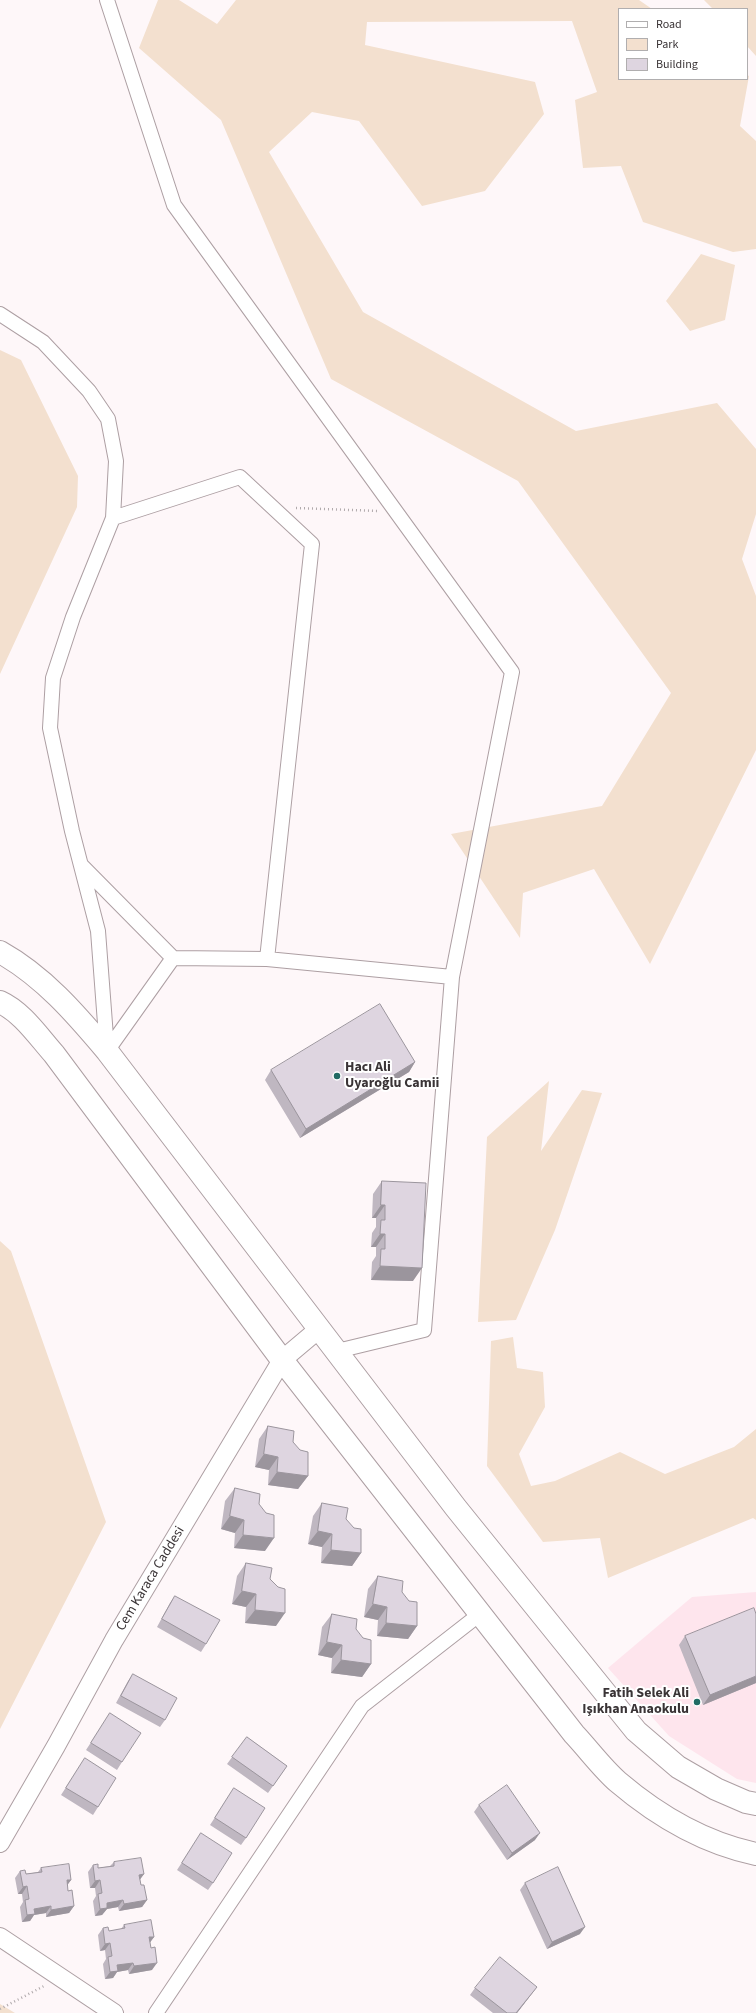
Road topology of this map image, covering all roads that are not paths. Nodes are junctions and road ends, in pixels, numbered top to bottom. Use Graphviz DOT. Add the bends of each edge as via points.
graph roads {
  1 [pos="107,0"];
  2 [pos="0,314"];
  3 [pos="113,518"];
  4 [pos="81,865"];
  5 [pos="0,952"];
  6 [pos="173,958"];
  7 [pos="267,959"];
  8 [pos="452,978"];
  9 [pos="0,1002"];
  10 [pos="106,1050"];
  11 [pos="320,1328"];
  12 [pos="337,1351"];
  13 [pos="282,1360"];
  14 [pos="480,1614"];
  15 [pos="756,1804"];
  16 [pos="0,1843"];
  17 [pos="756,1854"];
  18 [pos="0,1937"];
  19 [pos="114,2013"];
  20 [pos="156,2013"];
  1 -- 8 [label="street" via="174,205 512,672"];
  2 -- 3 [label="street" via="43,342 89,391 108,419 116,460"];
  3 -- 4 [label="street" via="73,617 53,678 50,728"];
  3 -- 7 [label="street" via="240,477 312,544"];
  4 -- 6 [label="street"];
  4 -- 10 [label="street" via="98,931"];
  5 -- 10 [label="main road" via="18,962 66,1002"];
  6 -- 7 [label="street"];
  6 -- 10 [label="street"];
  7 -- 8 [label="street"];
  8 -- 12 [label="street" via="424,1330"];
  9 -- 13 [label="main road" via="31,1027 54,1054"];
  10 -- 11 [label="main road"];
  11 -- 12 [label="main road"];
  11 -- 13 [label="street, Cem Karaca Caddesi"];
  12 -- 15 [label="main road" via="456,1508 636,1731 678,1767 716,1789"];
  13 -- 14 [label="main road"];
  13 -- 16 [label="street, Cem Karaca Caddesi" via="114,1640"];
  14 -- 17 [label="main road" via="574,1734 618,1781 688,1830"];
  14 -- 20 [label="street" via="362,1706"];
  18 -- 19 [label="street"];
}
